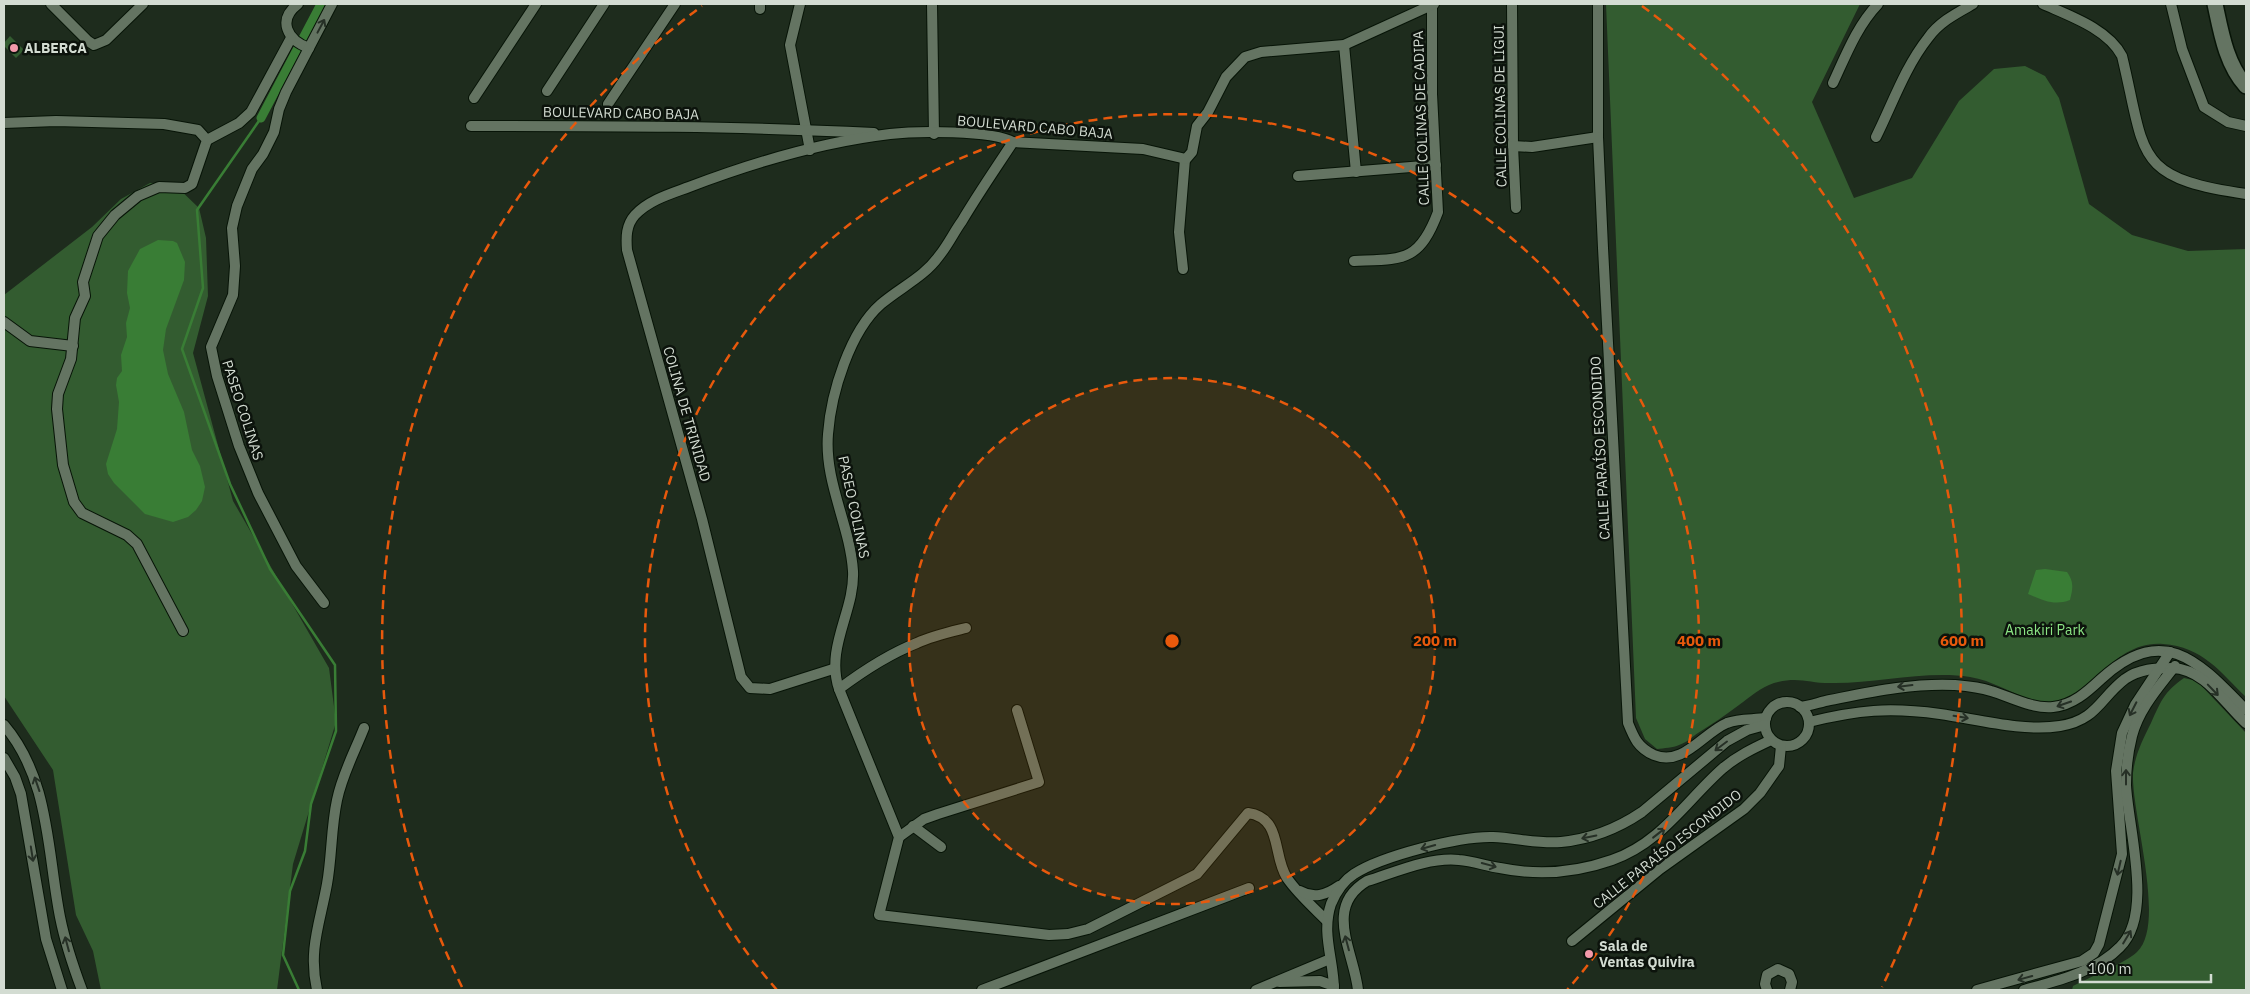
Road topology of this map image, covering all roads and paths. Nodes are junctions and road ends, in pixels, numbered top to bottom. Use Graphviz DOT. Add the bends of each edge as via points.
graph roads {
  1 [pos="51,4"];
  2 [pos="143,4"];
  3 [pos="296,4"];
  4 [pos="536,4"];
  5 [pos="604,4"];
  6 [pos="675,4"];
  7 [pos="800,4"];
  8 [pos="932,4"];
  9 [pos="1433,4"];
  10 [pos="1512,4"];
  11 [pos="1598,4"];
  12 [pos="1878,4"];
  13 [pos="1974,4"];
  14 [pos="2043,4"];
  15 [pos="2171,4"];
  16 [pos="2215,4"];
  17 [pos="2223,4"];
  18 [pos="328,5"];
  19 [pos="300,44"];
  20 [pos="1344,44"];
  21 [pos="2246,72"];
  22 [pos="1833,83"];
  23 [pos="2246,86"];
  24 [pos="547,91"];
  25 [pos="474,98"];
  26 [pos="608,104"];
  27 [pos="4,124"];
  28 [pos="471,126"];
  29 [pos="2246,126"];
  30 [pos="805,130"];
  31 [pos="890,134"];
  32 [pos="934,134"];
  33 [pos="1598,137"];
  34 [pos="1876,138"];
  35 [pos="207,140"];
  36 [pos="1013,142"];
  37 [pos="1513,146"];
  38 [pos="810,150"];
  39 [pos="1185,159"];
  40 [pos="1436,165"];
  41 [pos="1356,172"];
  42 [pos="1298,176"];
  43 [pos="697,184"];
  44 [pos="2246,194"];
  45 [pos="1516,208"];
  46 [pos="1354,261"];
  47 [pos="1183,269"];
  48 [pos="4,322"];
  49 [pos="73,346"];
  50 [pos="324,603"];
  51 [pos="966,628"];
  52 [pos="183,631"];
  53 [pos="2170,652"];
  54 [pos="2184,655"];
  55 [pos="2174,668"];
  56 [pos="833,669"];
  57 [pos="2160,669"];
  58 [pos="839,689"];
  59 [pos="1800,707"];
  60 [pos="1017,710"];
  61 [pos="2246,710"];
  62 [pos="1765,722"];
  63 [pos="1809,722"];
  64 [pos="2246,723"];
  65 [pos="4,725"];
  66 [pos="364,728"];
  67 [pos="1771,740"];
  68 [pos="1781,746"];
  69 [pos="4,758"];
  70 [pos="913,826"];
  71 [pos="899,837"];
  72 [pos="940,847"];
  73 [pos="1344,882"];
  74 [pos="1249,888"];
  75 [pos="1294,888"];
  76 [pos="1327,921"];
  77 [pos="1572,941"];
  78 [pos="1330,959"];
  79 [pos="1273,982"];
  80 [pos="1791,986"];
  81 [pos="1334,988"];
  82 [pos="62,990"];
  83 [pos="82,990"];
  84 [pos="317,990"];
  85 [pos="982,990"];
  86 [pos="1256,990"];
  87 [pos="1358,990"];
  88 [pos="1767,990"];
  89 [pos="1801,990"];
  90 [pos="1977,990"];
  91 [pos="2024,990"];
  1 -- 2 [label="street" via="94,44 106,40"];
  3 -- 19 [label="street" via="287,22 288,32"];
  4 -- 25 [label="street"];
  5 -- 24 [label="street"];
  6 -- 26 [label="street"];
  7 -- 30 [label="street" via="790,45"];
  8 -- 32 [label="street"];
  9 -- 20 [label="street"];
  9 -- 40 [label="street, CALLE COLINAS DE CADIPA" via="1432,94"];
  10 -- 37 [label="street, CALLE COLINAS DE LIGUI"];
  11 -- 33 [label="street, CALLE PARAÍSO ESCONDIDO"];
  12 -- 22 [label="street" via="1858,31"];
  13 -- 34 [label="street" via="1949,18 1928,37"];
  14 -- 44 [label="street" via="2106,35 2116,45 2122,56 2142,142 2155,164 2186,182"];
  15 -- 29 [label="street" via="2182,48 2204,107 2228,122"];
  16 -- 23 [label="street" via="2228,57 2236,75"];
  17 -- 21 [label="street" via="2237,56"];
  19 -- 18 [label="street, one-way"];
  19 -- 35 [label="street" via="251,112 239,123"];
  19 -- 50 [label="street, PASEO COLINAS" via="274,132 252,169 237,206 232,228 233,295 211,347 216,376 258,493 296,566"];
  20 -- 39 [label="street" via="1261,52 1245,57 1226,77 1198,126 1190,157"];
  20 -- 41 [label="street"];
  27 -- 35 [label="street" via="56,121 164,124 198,130"];
  28 -- 30 [label="street, BOULEVARD CABO BAJA"];
  30 -- 31 [label="street, BOULEVARD CABO BAJA"];
  30 -- 38 [label="street"];
  31 -- 32 [label="street, BOULEVARD CABO BAJA"];
  31 -- 38 [label="street, BOULEVARD CABO BAJA"];
  32 -- 36 [label="street, BOULEVARD CABO BAJA" via="993,135"];
  33 -- 37 [label="street" via="1532,147"];
  33 -- 62 [label="street, CALLE PARAÍSO ESCONDIDO" via="1628,723 1638,745 1664,758 1682,754 1728,722"];
  35 -- 49 [label="street" via="192,184 184,188 159,186 138,196 115,215 98,236 83,282 85,296 75,318"];
  36 -- 39 [label="street, BOULEVARD CABO BAJA" via="1143,149"];
  36 -- 56 [label="street, PASEO COLINAS" via="940,255 923,274 894,293 866,318 841,377 832,406 828,454 853,582"];
  37 -- 45 [label="street, CALLE COLINAS DE LIGUI"];
  38 -- 43 [label="street, BOULEVARD CABO BAJA"];
  39 -- 47 [label="street" via="1179,232"];
  40 -- 41 [label="street"];
  40 -- 46 [label="street, CALLE COLINAS DE CADIPA" via="1438,212 1422,243 1408,256 1393,260"];
  41 -- 42 [label="street"];
  43 -- 56 [label="street, COLINA DE TRINIDAD" via="656,200 639,212 628,228 626,250 698,504 739,672 750,688 770,689"];
  48 -- 49 [label="street" via="30,341"];
  49 -- 52 [label="street" via="58,394 57,409 64,472 71,494 82,513 127,535 138,544"];
  51 -- 58 [label="street" via="902,649"];
  53 -- 54 [label="street"];
  53 -- 57 [label="street"];
  53 -- 59 [label="street, one-way" via="2145,653 2124,661 2079,698 2054,707 2024,703 1981,688 1928,684 1858,694"];
  54 -- 55 [label="street"];
  54 -- 61 [label="street" via="2212,675"];
  55 -- 57 [label="street"];
  55 -- 64 [label="street, one-way" via="2200,677"];
  91 -- 55 [label="street, one-way" via="2069,976 2102,960 2121,947 2131,931 2137,886 2126,785 2128,753 2137,721"];
  56 -- 58 [label="street, PASEO COLINAS"];
  63 -- 57 [label="street, one-way" via="1859,711 1895,710 2057,727 2091,714 2125,679 2145,670"];
  57 -- 90 [label="street, one-way" via="2134,705 2122,733 2116,771 2122,854 2094,953 2082,961 2050,972"];
  58 -- 71 [label="street, PASEO COLINAS"];
  59 -- 62 [label="street" via="1787,702 1780,704 1769,712"];
  59 -- 63 [label="street"];
  60 -- 70 [label="street" via="1039,782 938,814"];
  62 -- 67 [label="street"];
  62 -- 73 [label="street, one-way" via="1727,741 1630,821 1598,835 1559,842 1493,837 1463,839 1379,863"];
  63 -- 68 [label="street" via="1801,741"];
  83 -- 65 [label="street, one-way" via="60,916 39,790 26,758"];
  66 -- 84 [label="street" via="336,805 328,877 313,946 313,974"];
  67 -- 68 [label="street"];
  87 -- 67 [label="street, one-way" via="1343,918 1344,906 1357,886 1437,861 1458,860 1547,873 1584,869 1615,859 1657,835 1736,758"];
  68 -- 77 [label="street, CALLE PARAÍSO ESCONDIDO" via="1779,766 1744,809 1660,869"];
  69 -- 82 [label="street, one-way" via="20,794 46,939"];
  70 -- 71 [label="street"];
  70 -- 72 [label="street"];
  71 -- 75 [label="street" via="879,915 1049,935 1088,929 1197,874 1248,813 1262,817 1271,827 1282,866"];
  73 -- 75 [label="street" via="1329,892 1313,896"];
  73 -- 76 [label="street" via="1335,894"];
  74 -- 85 [label="street"];
  75 -- 76 [label="street"];
  76 -- 78 [label="street"];
  78 -- 79 [label="street"];
  78 -- 81 [label="street"];
  79 -- 81 [label="street" via="1320,981"];
  79 -- 86 [label="street"];
  80 -- 88 [label="street" via="1786,972 1774,970 1765,979"];
  80 -- 89 [label="street"];
}
